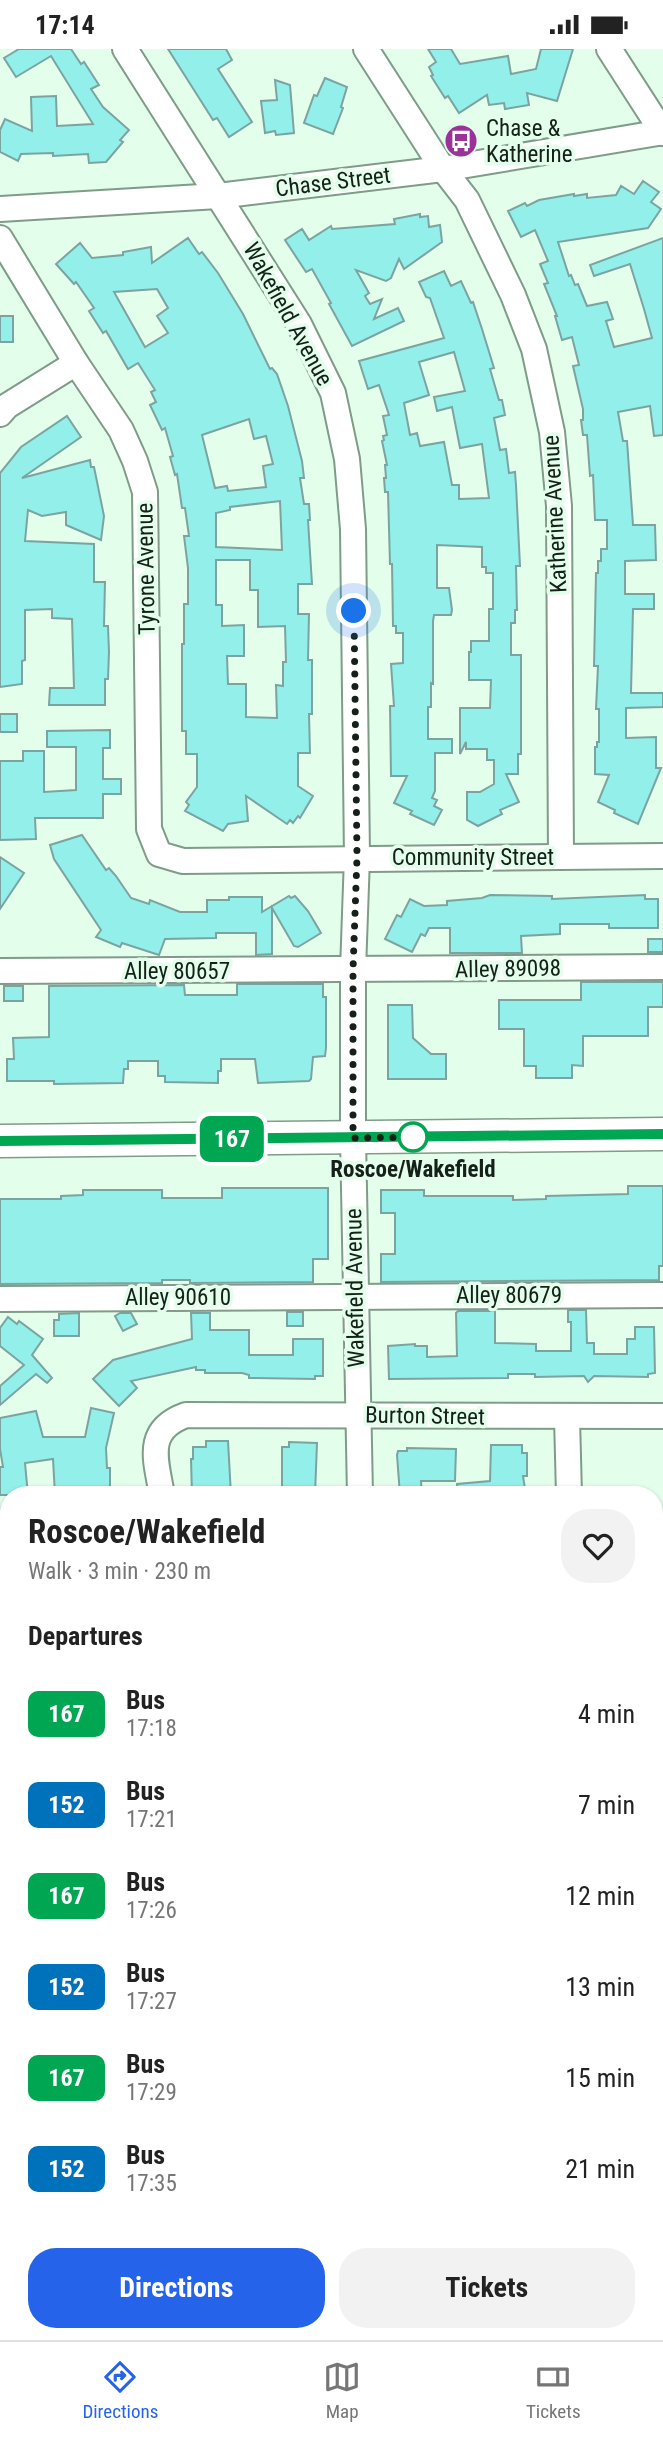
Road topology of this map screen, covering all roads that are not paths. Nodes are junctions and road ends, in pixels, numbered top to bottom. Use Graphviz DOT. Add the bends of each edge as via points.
graph roads {
  1 [pos="125,49"];
  2 [pos="366,49"];
  3 [pos="609,49"];
  4 [pos="663,132"];
  5 [pos="443,169"];
  6 [pos="218,196"];
  7 [pos="0,209"];
  8 [pos="0,238"];
  9 [pos="76,363"];
  10 [pos="0,414"];
  11 [pos="159,854"];
  12 [pos="663,856"];
  13 [pos="357,857"];
  14 [pos="561,857"];
  15 [pos="663,967"];
  16 [pos="353,970"];
  17 [pos="0,971"];
  18 [pos="663,1134"];
  19 [pos="353,1138"];
  20 [pos="0,1141"];
  21 [pos="663,1294"];
  22 [pos="355,1296"];
  23 [pos="0,1299"];
  24 [pos="357,1415"];
  25 [pos="663,1416"];
  26 [pos="568,1418"];
  27 [pos="160,1486"];
  28 [pos="360,1486"];
  29 [pos="569,1486"];
  1 -- 6 [label="street, Wakefield Avenue"];
  2 -- 5 [label="street, Katherine Avenue"];
  3 -- 4 [label="street"];
  4 -- 5 [label="street, Chase Street"];
  5 -- 6 [label="street, Chase Street"];
  5 -- 14 [label="street, Katherine Avenue" via="467,200 513,295 534,349 552,432 559,506"];
  6 -- 7 [label="street, Chase Street"];
  6 -- 13 [label="street, Wakefield Avenue" via="316,358 332,393 347,459 353,529"];
  8 -- 9 [label="street, Tyrone Avenue"];
  9 -- 10 [label="street"];
  9 -- 11 [label="street, Tyrone Avenue" via="121,429 145,492 149,829"];
  11 -- 13 [label="street, Community Street" via="183,861"];
  12 -- 14 [label="street, Community Street"];
  13 -- 14 [label="street, Community Street"];
  13 -- 16 [label="street, Wakefield Avenue"];
  15 -- 16 [label="street, Alley 89098"];
  16 -- 17 [label="street, Alley 80657"];
  16 -- 19 [label="street, Wakefield Avenue"];
  18 -- 19 [label="main road"];
  19 -- 20 [label="main road"];
  19 -- 22 [label="street, Wakefield Avenue"];
  21 -- 22 [label="street, Alley 80679"];
  22 -- 23 [label="street, Alley 90610"];
  22 -- 24 [label="street, Wakefield Avenue"];
  24 -- 26 [label="street, Burton Street"];
  24 -- 27 [label="street, Burton Street" via="186,1415 174,1419 155,1444"];
  24 -- 28 [label="street, Wakefield Avenue"];
  25 -- 26 [label="street, Burton Street"];
  26 -- 29 [label="street"];
}
